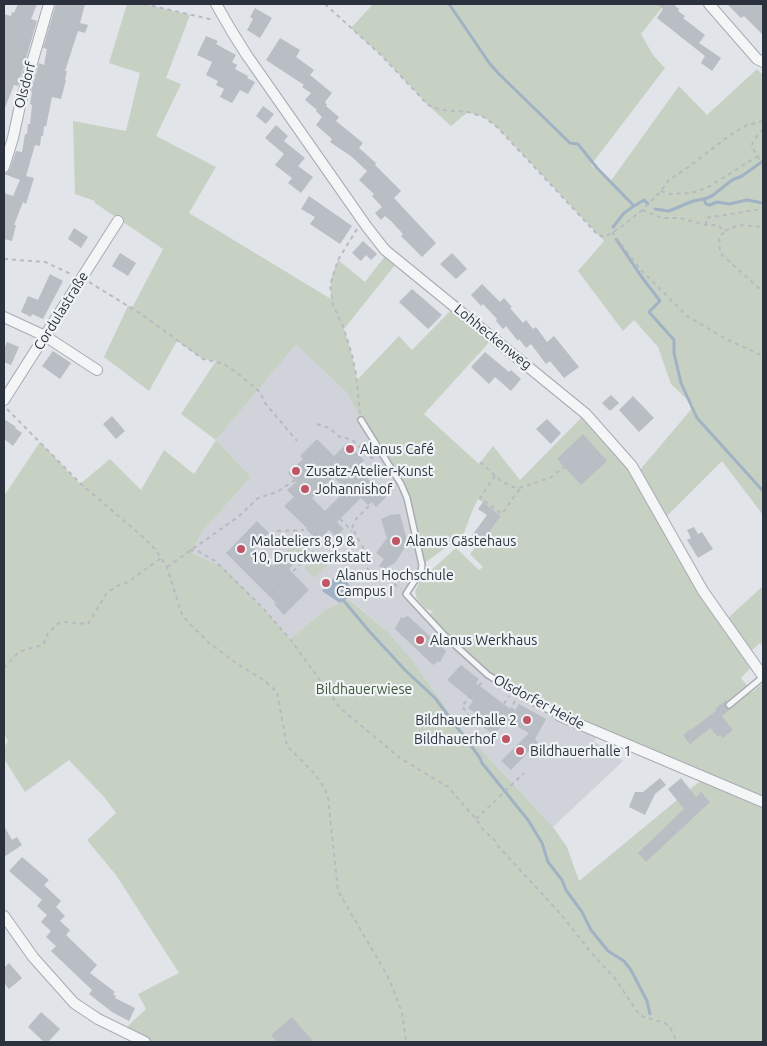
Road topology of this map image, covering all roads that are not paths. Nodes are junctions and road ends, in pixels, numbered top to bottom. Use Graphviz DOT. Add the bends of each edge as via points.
graph roads {
  1 [pos="49,4"];
  2 [pos="216,4"];
  3 [pos="709,4"];
  4 [pos="763,62"];
  5 [pos="4,168"];
  6 [pos="118,221"];
  7 [pos="4,318"];
  8 [pos="45,336"];
  9 [pos="97,370"];
  10 [pos="4,400"];
  11 [pos="361,420"];
  12 [pos="763,676"];
  13 [pos="729,705"];
  14 [pos="560,716"];
  15 [pos="763,802"];
  16 [pos="4,916"];
  17 [pos="145,1042"];
  1 -- 5 [label="street, Olsdorf"];
  2 -- 12 [label="street, Lohheckenweg" via="378,241 396,260 586,414 632,466 703,591"];
  3 -- 4 [label="street"];
  6 -- 8 [label="street, Cordulastraße"];
  7 -- 8 [label="street"];
  8 -- 9 [label="street"];
  8 -- 10 [label="street, Cordulastraße"];
  11 -- 14 [label="lane, Olsdorfer Heide" via="404,491 421,558 421,571 406,594 450,641 488,675"];
  12 -- 13 [label="lane"];
  14 -- 15 [label="street, Olsdorfer Heide"];
  16 -- 17 [label="street" via="33,957 74,1003"];
}
